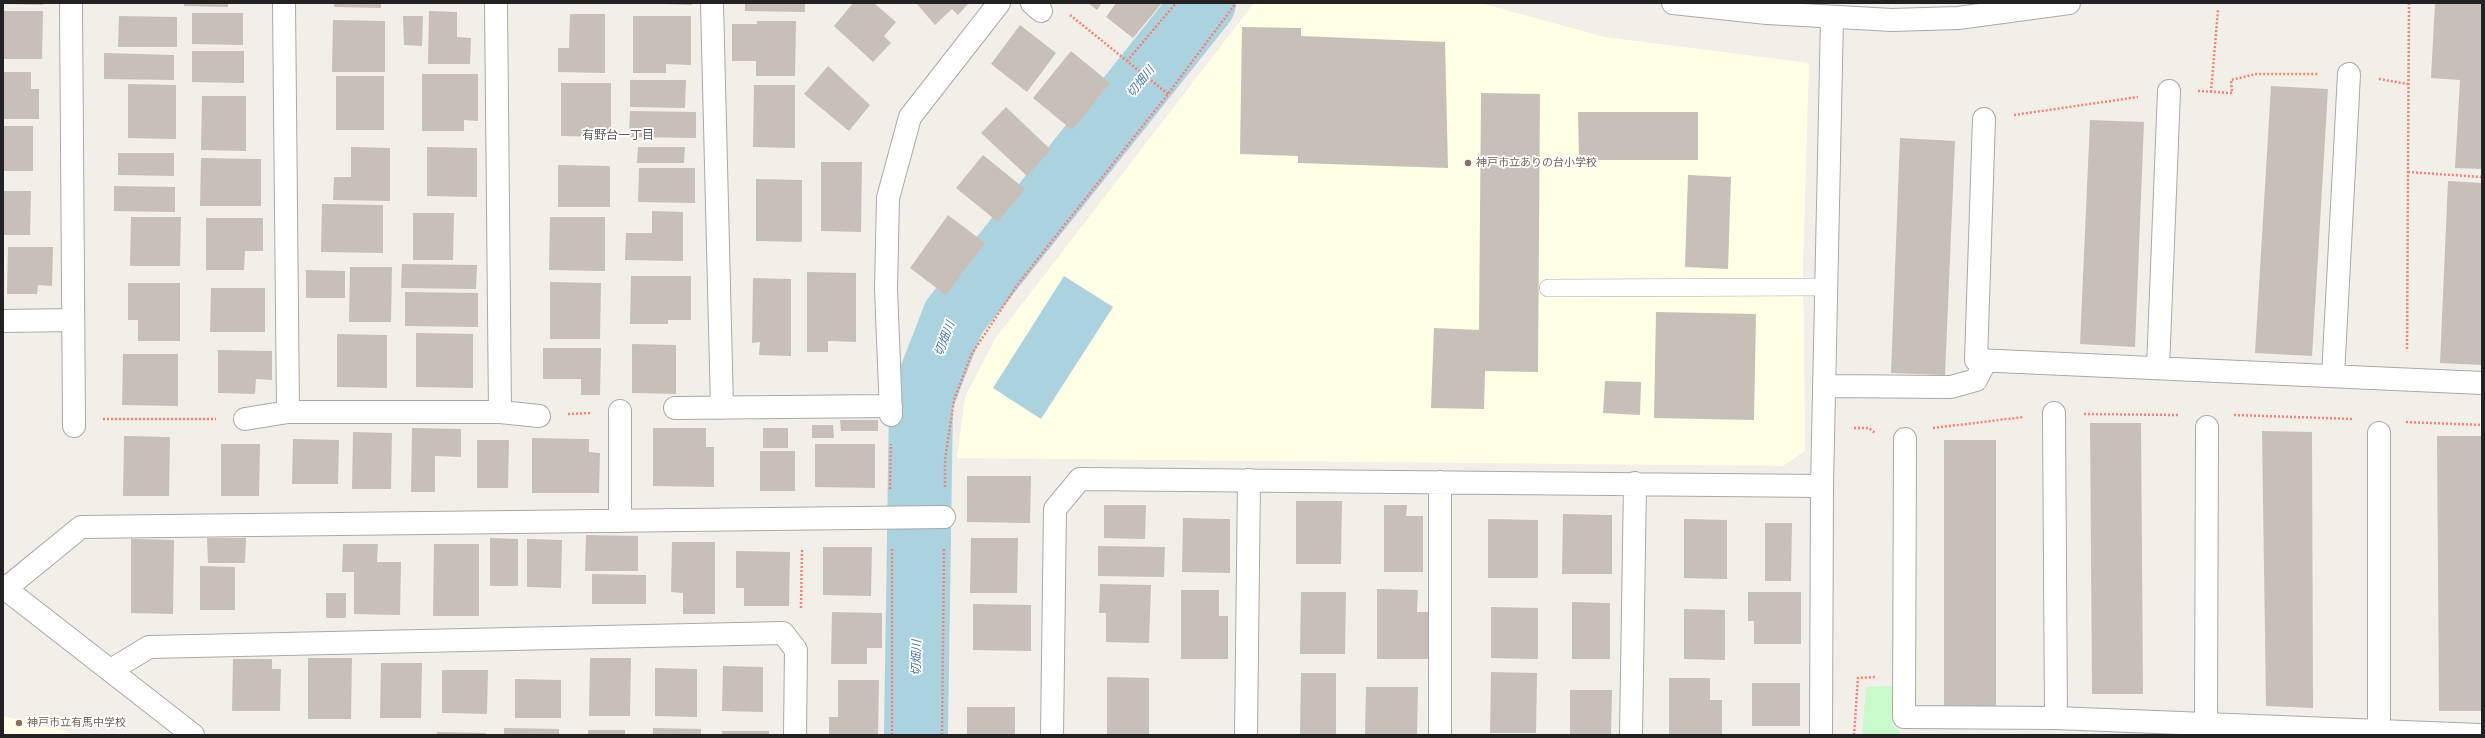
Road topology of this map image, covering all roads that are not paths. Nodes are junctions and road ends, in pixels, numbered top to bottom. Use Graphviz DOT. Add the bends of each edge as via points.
graph roads {
  1 [pos="71,3"];
  2 [pos="284,3"];
  3 [pos="496,3"];
  4 [pos="712,3"];
  5 [pos="999,3"];
  6 [pos="1673,3"];
  7 [pos="2069,3"];
  8 [pos="1832,17"];
  9 [pos="2349,74"];
  10 [pos="2169,91"];
  11 [pos="1984,119"];
  12 [pos="1828,287"];
  13 [pos="1548,288"];
  14 [pos="72,320"];
  15 [pos="3,321"];
  16 [pos="1986,360"];
  17 [pos="2158,368"];
  18 [pos="2333,376"];
  19 [pos="2482,383"];
  20 [pos="1824,386"];
  21 [pos="675,408"];
  22 [pos="722,408"];
  23 [pos="620,411"];
  24 [pos="288,412"];
  25 [pos="500,412"];
  26 [pos="2054,413"];
  27 [pos="539,416"];
  28 [pos="245,419"];
  29 [pos="74,422"];
  30 [pos="2207,427"];
  31 [pos="2379,433"];
  32 [pos="1905,443"];
  33 [pos="1249,480"];
  34 [pos="1440,482"];
  35 [pos="1635,483"];
  36 [pos="1822,486"];
  37 [pos="939,517"];
  38 [pos="620,521"];
  39 [pos="4,588"];
  40 [pos="111,670"];
  41 [pos="2056,718"];
  42 [pos="2206,723"];
  43 [pos="2379,732"];
  44 [pos="193,735"];
  45 [pos="795,735"];
  46 [pos="1052,735"];
  47 [pos="1246,735"];
  48 [pos="1440,735"];
  49 [pos="1631,735"];
  50 [pos="1821,735"];
  51 [pos="2480,735"];
  1 -- 14 [label="street"];
  2 -- 24 [label="street"];
  3 -- 25 [label="street"];
  4 -- 22 [label="street"];
  5 -- 22 [label="street" via="910,117 888,198 886,289 891,410"];
  6 -- 8 [label="street"];
  7 -- 8 [label="street" via="1958,18 1892,20"];
  8 -- 12 [label="street"];
  9 -- 18 [label="street"];
  10 -- 17 [label="street"];
  11 -- 16 [label="street" via="1976,360"];
  12 -- 13 [label="lane"];
  12 -- 20 [label="street"];
  14 -- 15 [label="street"];
  14 -- 29 [label="street"];
  16 -- 17 [label="street"];
  16 -- 20 [label="street" via="1976,380 1952,387"];
  17 -- 18 [label="street"];
  18 -- 19 [label="street"];
  20 -- 36 [label="street"];
  21 -- 22 [label="street"];
  23 -- 38 [label="street"];
  24 -- 25 [label="street"];
  24 -- 28 [label="street"];
  25 -- 27 [label="street"];
  26 -- 41 [label="street"];
  30 -- 42 [label="street"];
  31 -- 43 [label="street"];
  32 -- 41 [label="street" via="1904,717"];
  33 -- 34 [label="street"];
  33 -- 46 [label="street" via="1080,479 1055,509"];
  33 -- 47 [label="street"];
  34 -- 35 [label="street"];
  34 -- 48 [label="street"];
  35 -- 36 [label="street"];
  35 -- 49 [label="street"];
  36 -- 50 [label="street"];
  37 -- 38 [label="street"];
  38 -- 39 [label="street" via="81,527"];
  39 -- 40 [label="street"];
  40 -- 44 [label="street"];
  40 -- 45 [label="street" via="149,647 783,633 796,650"];
  41 -- 42 [label="street"];
  42 -- 43 [label="street"];
  43 -- 51 [label="street"];
}
